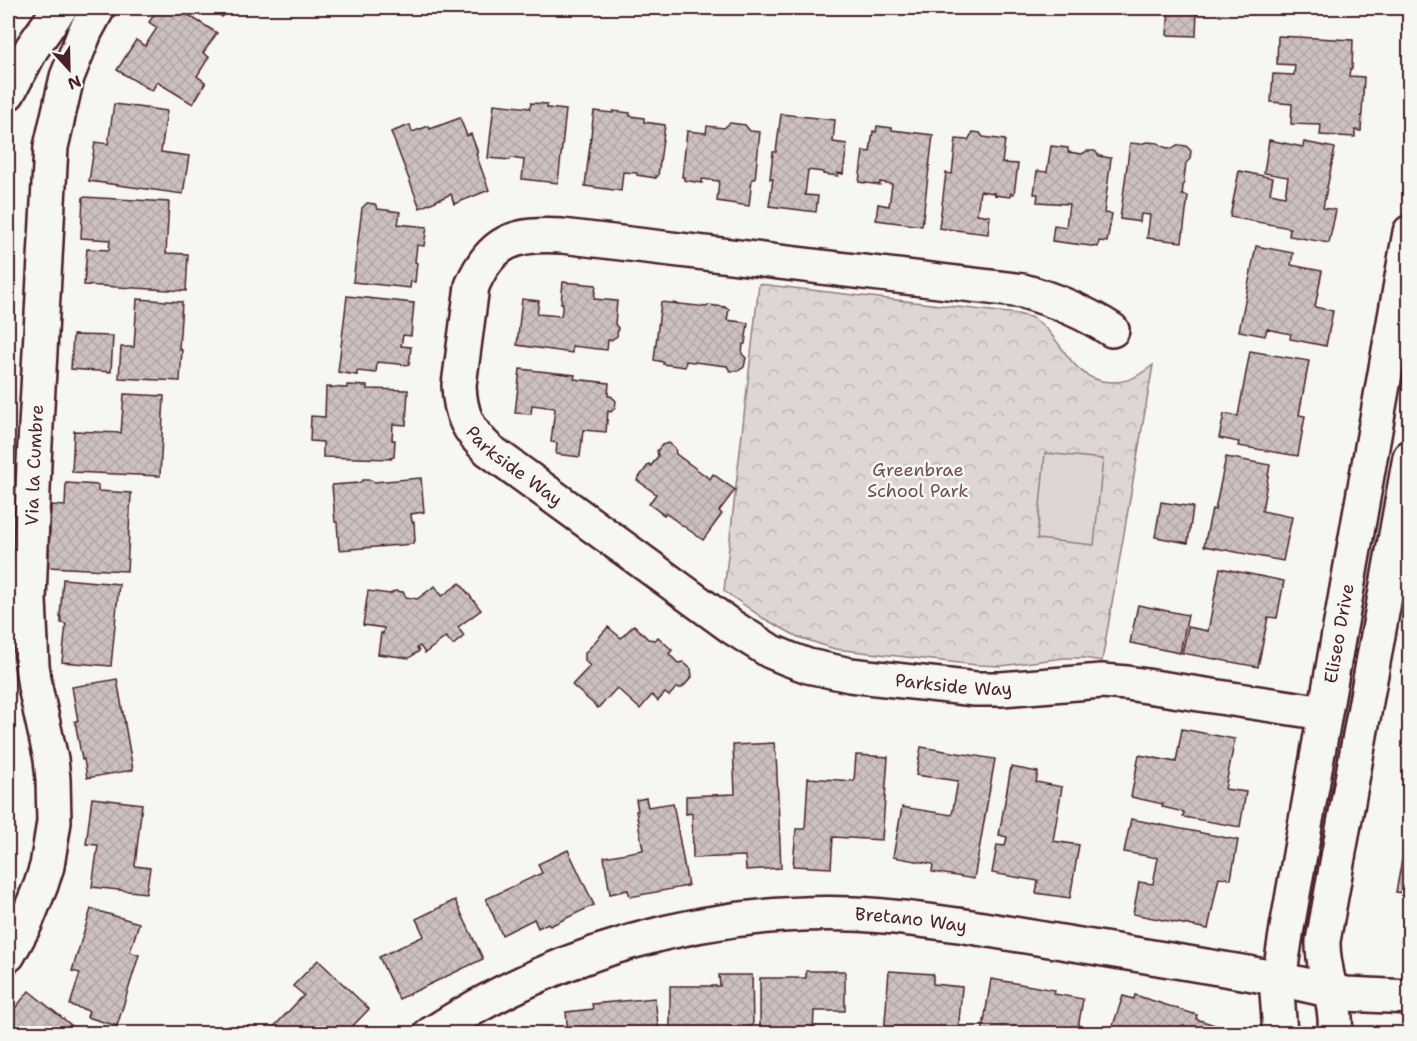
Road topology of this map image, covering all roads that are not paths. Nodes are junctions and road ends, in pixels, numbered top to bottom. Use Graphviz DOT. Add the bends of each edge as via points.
graph roads {
  1 [pos="60,8"];
  2 [pos="98,8"];
  3 [pos="8,93"];
  4 [pos="1410,232"];
  5 [pos="1112,330"];
  6 [pos="1410,457"];
  7 [pos="1324,713"];
  8 [pos="8,955"];
  9 [pos="1279,980"];
  10 [pos="1330,991"];
  11 [pos="1410,997"];
  12 [pos="431,1034"];
  13 [pos="1280,1034"];
  14 [pos="1335,1034"];
  1 -- 3 [label="street" via="32,48"];
  2 -- 8 [label="street, Via la Cumbre" via="67,77 51,147 28,600 35,687 51,759 54,822 41,885"];
  4 -- 7 [label="street, Eliseo Drive"];
  5 -- 7 [label="street, Parkside Way" via="1071,308 1023,291 531,235 500,246 478,271 472,286 460,401 470,429 489,450 732,627 798,663 850,675 975,689 1127,683"];
  6 -- 10 [label="street" via="1323,941"];
  7 -- 9 [label="street, Eliseo Drive"];
  9 -- 10 [label="street, Bretano Way"];
  9 -- 12 [label="street, Bretano Way" via="925,920 852,914 778,915 705,924 608,948 512,987"];
  9 -- 13 [label="street, Eliseo Drive"];
  10 -- 11 [label="street, Bretano Way"];
  10 -- 14 [label="street"];
}
